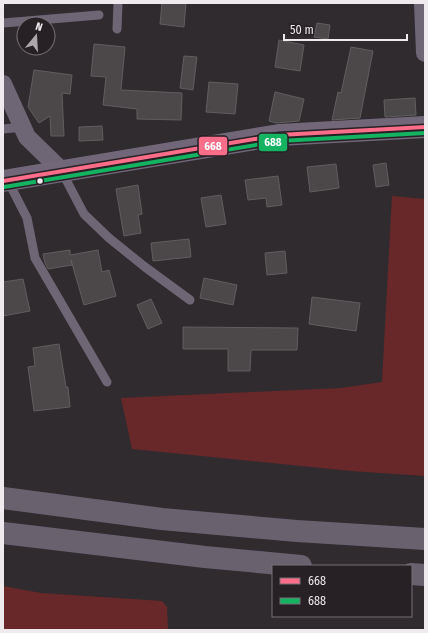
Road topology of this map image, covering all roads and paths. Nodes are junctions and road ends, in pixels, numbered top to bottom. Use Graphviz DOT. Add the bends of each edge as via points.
graph roads {
  1 [pos="118,3"];
  2 [pos="423,3"];
  3 [pos="99,15"];
  4 [pos="3,23"];
  5 [pos="117,29"];
  6 [pos="425,53"];
  7 [pos="3,84"];
  8 [pos="425,127"];
  9 [pos="23,128"];
  10 [pos="3,129"];
  11 [pos="62,171"];
  12 [pos="5,181"];
  13 [pos="190,300"];
  14 [pos="107,382"];
  15 [pos="3,498"];
  16 [pos="3,533"];
  17 [pos="425,539"];
  18 [pos="289,565"];
  19 [pos="412,574"];
  20 [pos="425,575"];
  1 -- 5 [label="lane"];
  2 -- 6 [label="street"];
  3 -- 4 [label="lane"];
  7 -- 9 [label="street"];
  8 -- 11 [label="street" via="279,135"];
  9 -- 10 [label="lane"];
  9 -- 11 [label="street"];
  11 -- 12 [label="street"];
  11 -- 13 [label="lane" via="84,214 145,267"];
  12 -- 14 [label="lane" via="27,218 35,258"];
  15 -- 17 [label="highway" via="170,519 297,531"];
  16 -- 18 [label="highway" via="205,558"];
  19 -- 20 [label="highway"];
}
